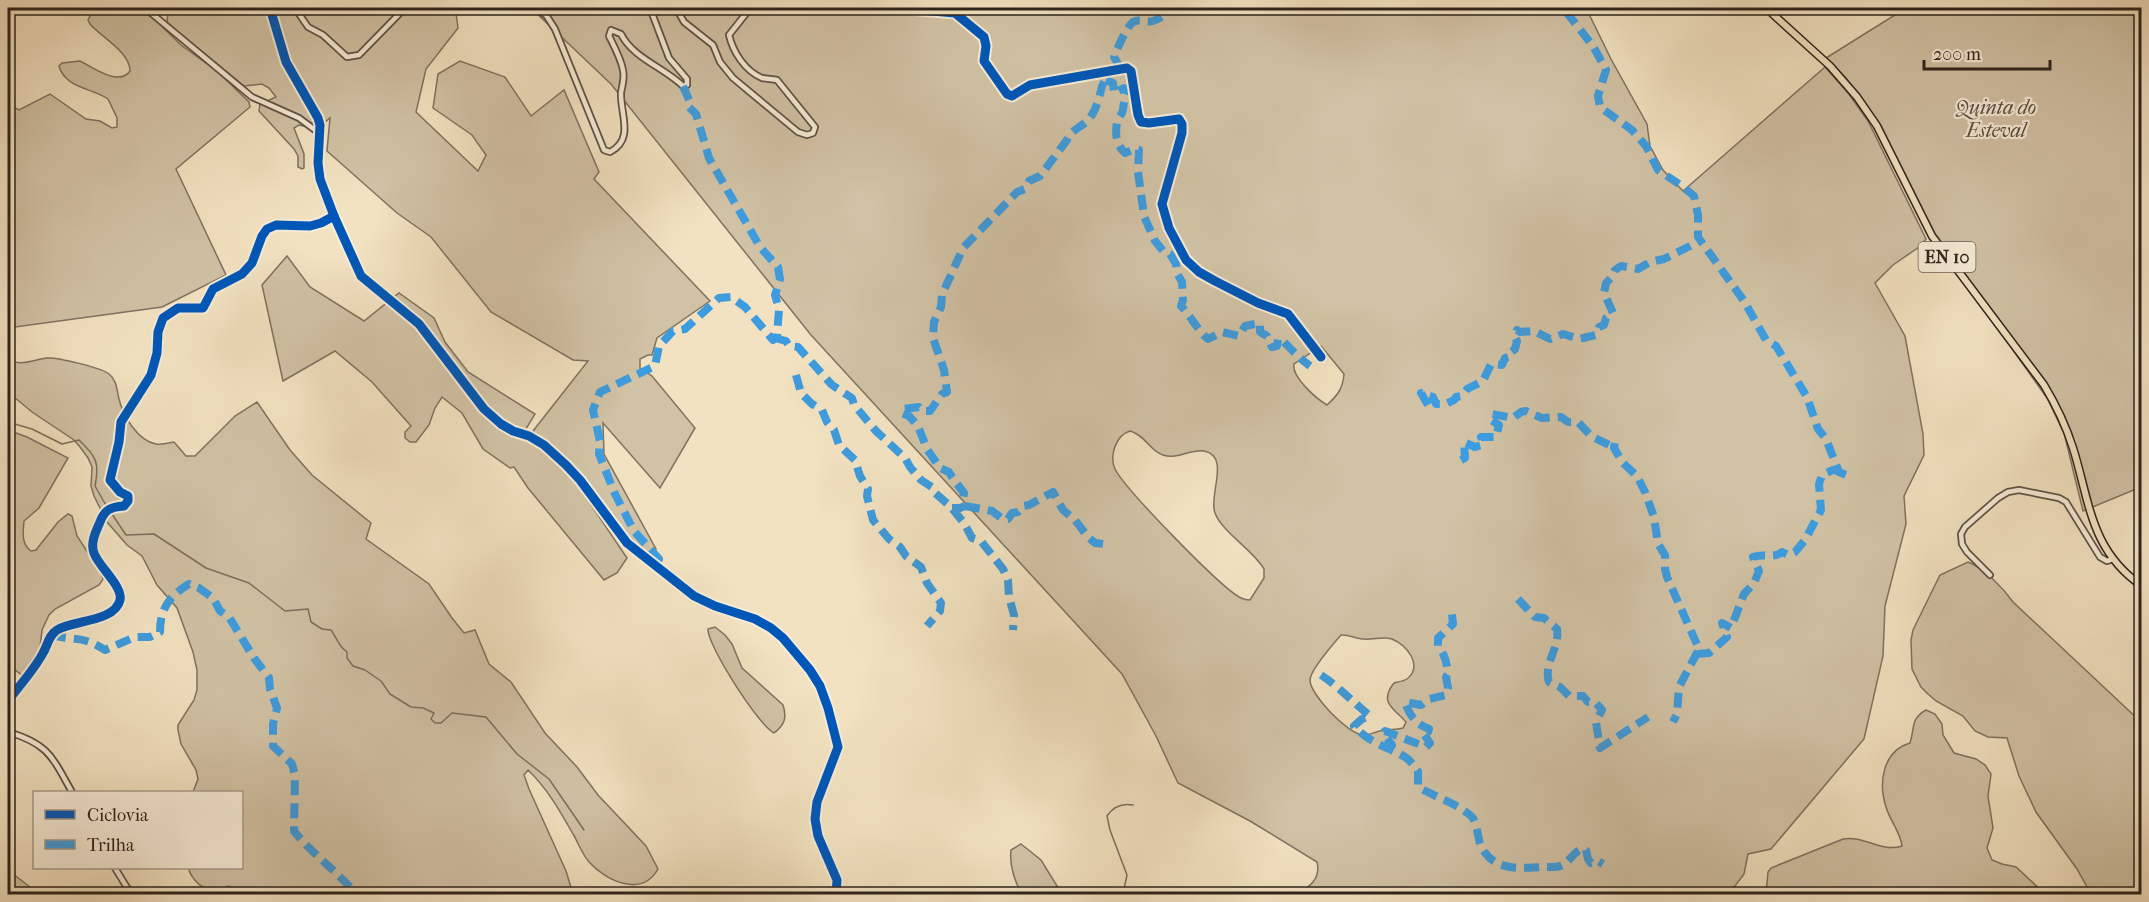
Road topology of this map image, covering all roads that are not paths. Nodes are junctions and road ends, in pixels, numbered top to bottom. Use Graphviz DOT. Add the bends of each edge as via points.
graph roads {
  1 [pos="145,8"];
  2 [pos="270,8"];
  3 [pos="295,8"];
  4 [pos="405,8"];
  5 [pos="501,8"];
  6 [pos="513,8"];
  7 [pos="534,8"];
  8 [pos="650,8"];
  9 [pos="676,8"];
  10 [pos="755,8"];
  11 [pos="897,8"];
  12 [pos="1766,8"];
  13 [pos="319,133"];
  14 [pos="334,216"];
  15 [pos="1321,357"];
  16 [pos="2113,559"];
  17 [pos="1990,575"];
  18 [pos="2142,586"];
  19 [pos="8,701"];
  20 [pos="8,732"];
  21 [pos="71,791"];
  22 [pos="116,869"];
  23 [pos="131,894"];
  24 [pos="836,894"];
  1 -- 13 [label="street" via="252,97 299,118"];
  2 -- 13 [label="street" via="286,62 318,118"];
  3 -- 4 [label="street" via="308,27 347,57 358,55"];
  5 -- 6 [label="street"];
  7 -- 8 [label="street" via="546,15 555,29 604,150 610,152 623,140 625,126 623,69 609,36 611,30 683,86 687,85 687,79 669,58"];
  9 -- 10 [label="street" via="684,22 713,45 726,70 747,92 798,132 813,133 815,127 777,80 762,78 751,71 732,48 729,35"];
  11 -- 15 [label="street" via="955,13 984,37 984,61 1012,96 1030,85 1127,68 1131,71 1141,122 1179,119 1182,124 1162,204 1169,228 1186,260 1258,303 1288,314"];
  12 -- 16 [label="main road, EN 10" via="1835,70 1857,96 1877,126 1932,236 2051,397 2071,443 2093,525"];
  13 -- 14 [label="street" via="318,163"];
  14 -- 19 [label="street" via="310,226 276,225 267,229 252,263 213,289 202,308 178,308 163,318 151,375 121,422 110,480 128,496 128,501 124,506 107,510 93,537 93,552 120,598 115,610 63,627 51,635 43,654"];
  14 -- 24 [label="street" via="361,276 419,324 484,409 501,424 551,451 580,480 627,543 646,560 694,596 771,628 810,670 828,708 838,747 817,802 816,819 818,836 837,880"];
  16 -- 17 [label="street" via="2100,557 2066,502 2019,490 1998,498 1961,534 1967,552"];
  16 -- 18 [label="main road, EN 10"];
  20 -- 21 [label="street" via="44,748"];
  22 -- 23 [label="street"];
}
